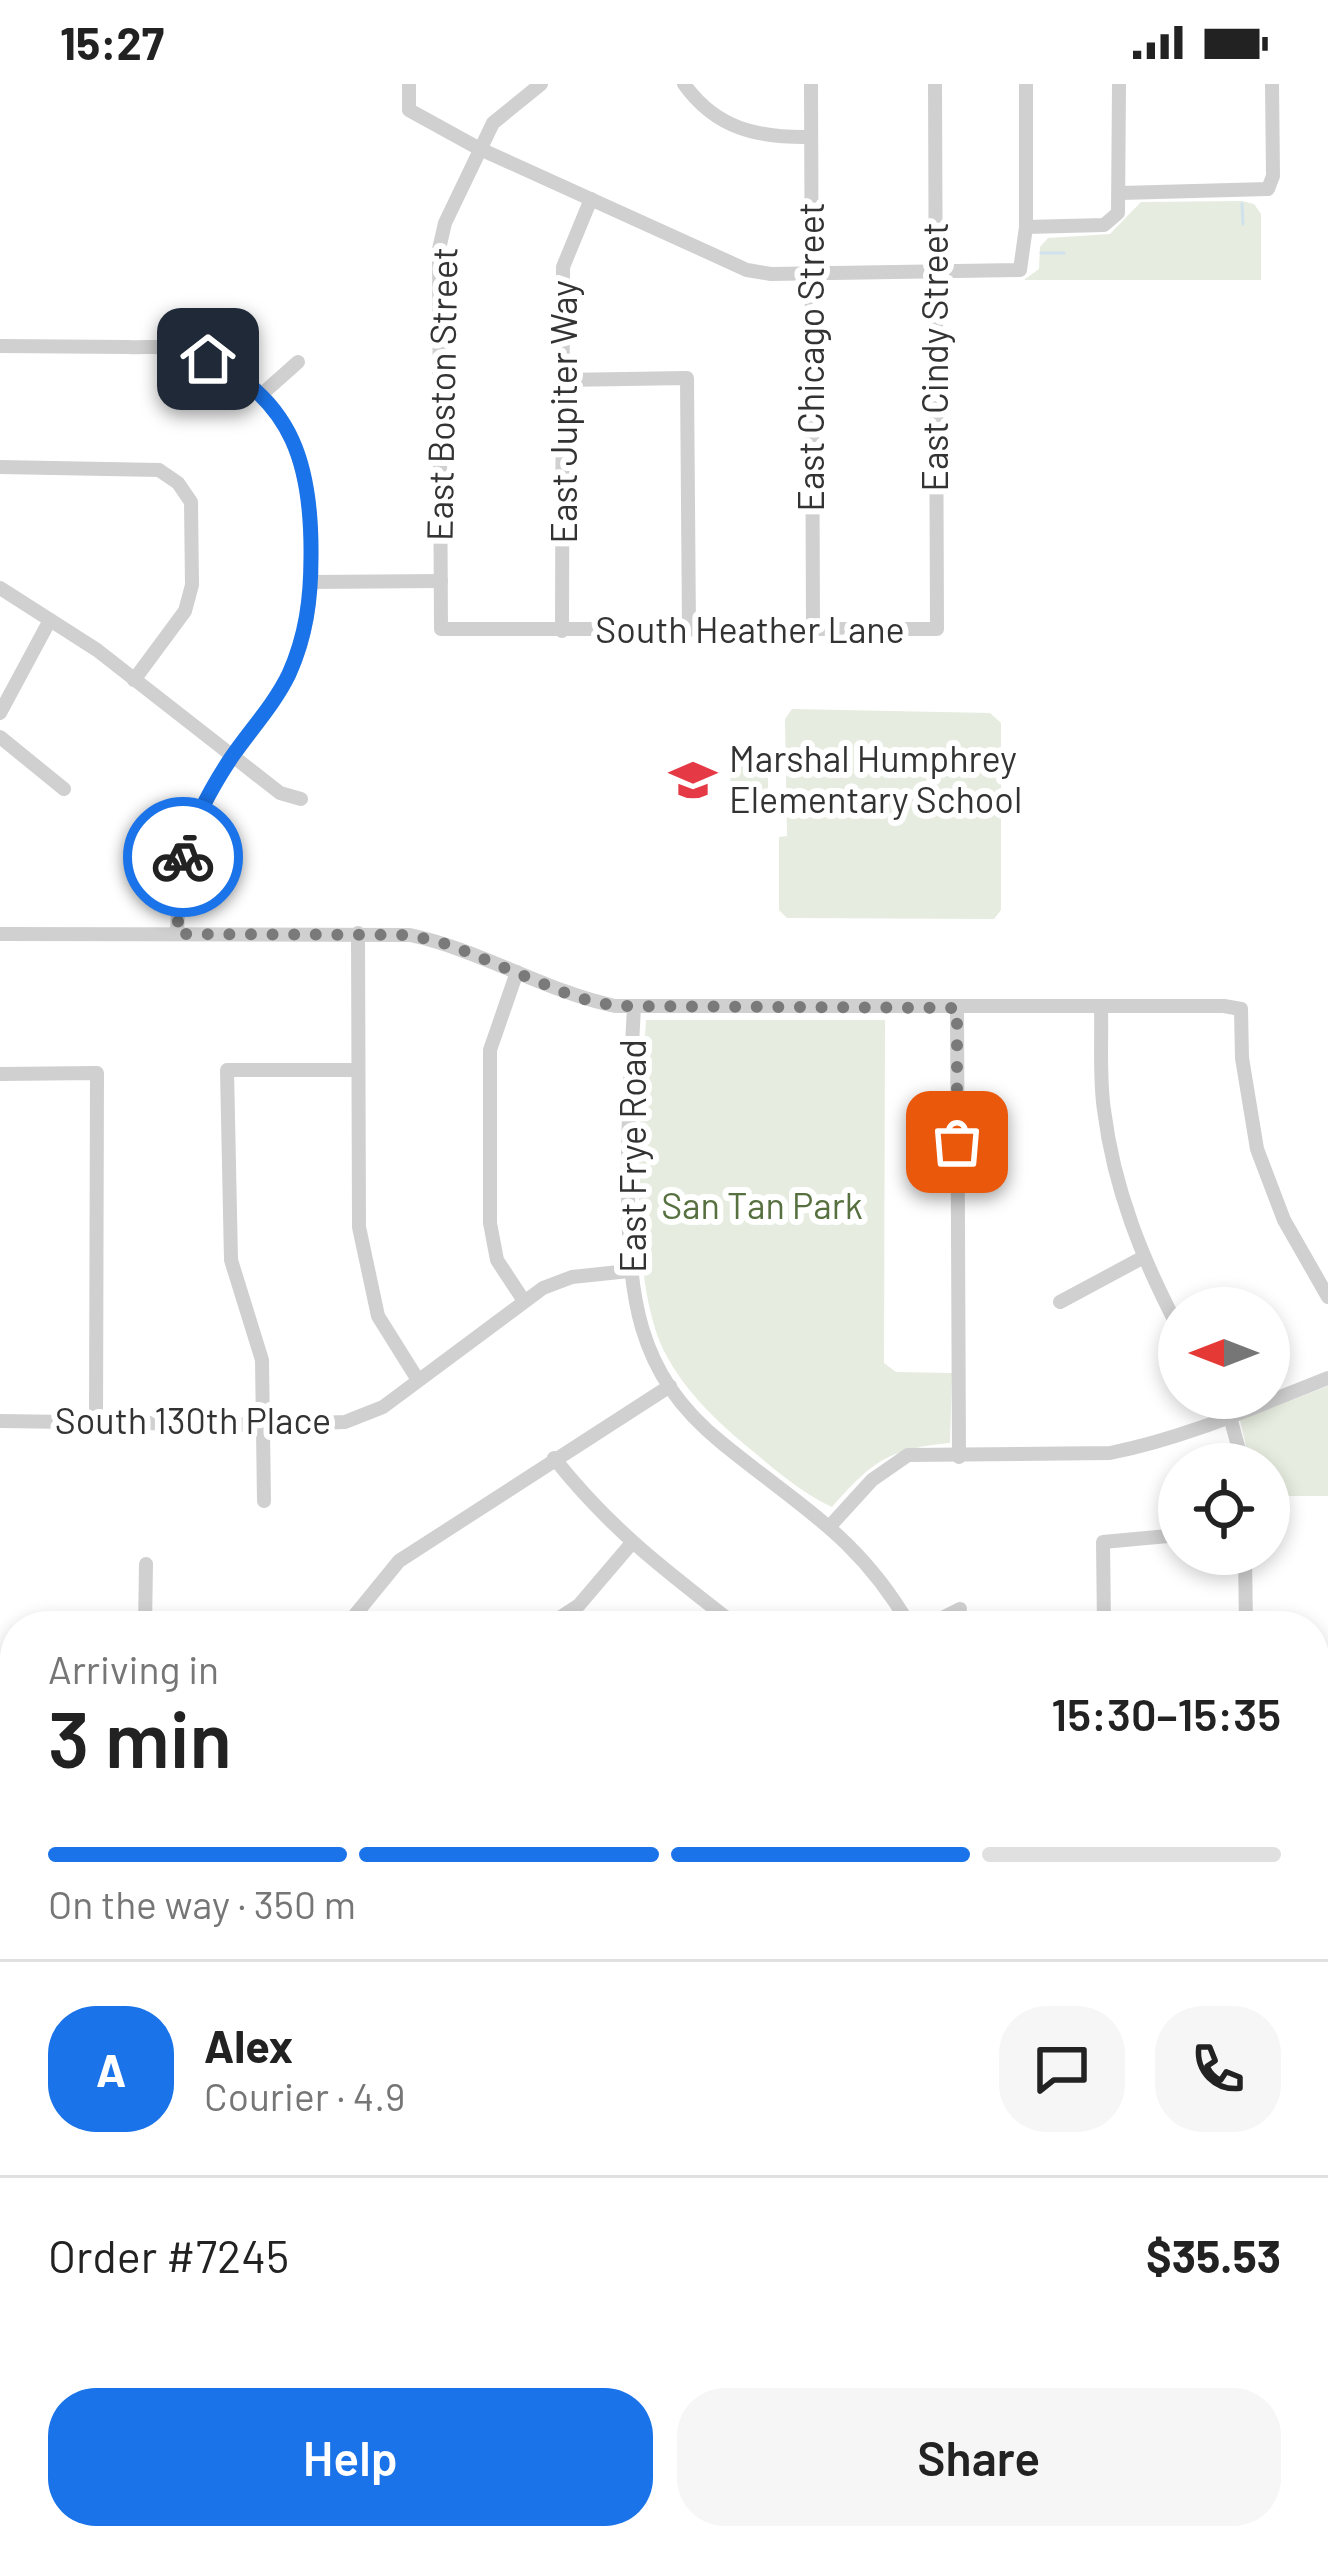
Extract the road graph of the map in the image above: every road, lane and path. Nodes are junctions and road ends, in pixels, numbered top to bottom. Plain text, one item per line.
1 (409, 84) edge
2 (541, 84) edge
3 (684, 84) edge
4 (811, 84) edge
5 (934, 84) edge
6 (1026, 84) edge
7 (1119, 84) edge
8 (1272, 84) edge
9 (811, 137) junction
10 (478, 148) junction
11 (1120, 193) junction
12 (591, 199) junction
13 (1026, 227) junction
14 (810, 274) junction
15 (934, 274) junction
16 (0, 346) edge
17 (298, 362) dead end
18 (562, 380) junction
19 (262, 394) junction
20 (0, 467) edge
21 (441, 581) junction
22 (311, 583) junction
23 (0, 588) edge
24 (50, 620) junction
25 (937, 629) joint
26 (689, 630) junction
27 (813, 630) junction
28 (562, 631) junction
29 (134, 680) junction
30 (0, 713) edge
31 (0, 737) edge
32 (232, 756) junction
33 (64, 789) dead end
34 (301, 799) dead end
35 (358, 933) junction
36 (0, 934) edge
37 (177, 934) junction
38 (517, 972) junction
39 (634, 1006) junction
40 (1101, 1007) junction
41 (957, 1008) junction
42 (358, 1070) junction
43 (0, 1074) edge
44 (1142, 1258) junction
45 (629, 1271) junction
46 (1158, 1289) edge
47 (1328, 1297) edge
48 (524, 1301) junction
49 (1060, 1302) dead end
50 (1328, 1378) edge
51 (418, 1380) junction
52 (670, 1386) junction
53 (1290, 1393) edge
54 (1224, 1419) edge
55 (0, 1421) edge
56 (96, 1423) junction
57 (265, 1426) junction
58 (959, 1457) junction
59 (554, 1458) junction
60 (264, 1501) dead end
61 (831, 1525) junction
62 (1158, 1536) edge
63 (631, 1544) junction
64 (146, 1564) dead end
65 (1245, 1575) edge
66 (960, 1609) dead end
67 (145, 1611) edge
68 (358, 1611) edge
69 (570, 1611) edge
70 (718, 1611) edge
71 (900, 1611) edge
72 (956, 1611) edge
73 (1104, 1611) edge
74 (1246, 1611) edge

1 - 10 street
2 - 10 street, East Boston Street
3 - 9 street
4 - 9 street, East Chicago Street
5 - 15 street, East Cindy Street
6 - 13 street
7 - 11 street
8 - 11 street
9 - 14 street, East Chicago Street
10 - 12 street
10 - 21 street, East Boston Street
11 - 13 street
12 - 14 street
12 - 18 street, East Jupiter Way
13 - 15 street
14 - 15 street
14 - 27 street, East Chicago Street
15 - 25 street, East Cindy Street
16 - 19 street
17 - 19 street
18 - 26 street
18 - 28 street, East Jupiter Way
19 - 22 street
20 - 29 street
21 - 22 street
21 - 28 street, East Boston Street
22 - 32 street
23 - 24 street
24 - 29 street
24 - 30 street
25 - 27 street, South Heather Lane
26 - 27 street, South Heather Lane
26 - 28 street, South Heather Lane
29 - 32 street
31 - 33 street
32 - 34 street
32 - 37 street
35 - 37 street
35 - 38 street
35 - 42 street
36 - 37 street
38 - 39 street
38 - 48 street
39 - 41 street
39 - 45 street, East Frye Road
40 - 41 street
40 - 44 street
40 - 47 street
41 - 58 street
42 - 51 street
42 - 57 street
43 - 56 street
44 - 46 street
44 - 49 street
45 - 48 street, South 130th Place
45 - 52 street, East Frye Road
48 - 51 street, South 130th Place
50 - 53 street
51 - 57 street, South 130th Place
52 - 59 street
52 - 61 street, East Frye Road
54 - 58 street
55 - 56 street, South 130th Place
56 - 57 street, South 130th Place
57 - 60 street
58 - 61 street
59 - 63 street
59 - 68 street
61 - 71 street, East Frye Road
62 - 73 street
63 - 69 street
63 - 70 street
64 - 67 street
65 - 74 street
66 - 72 street

